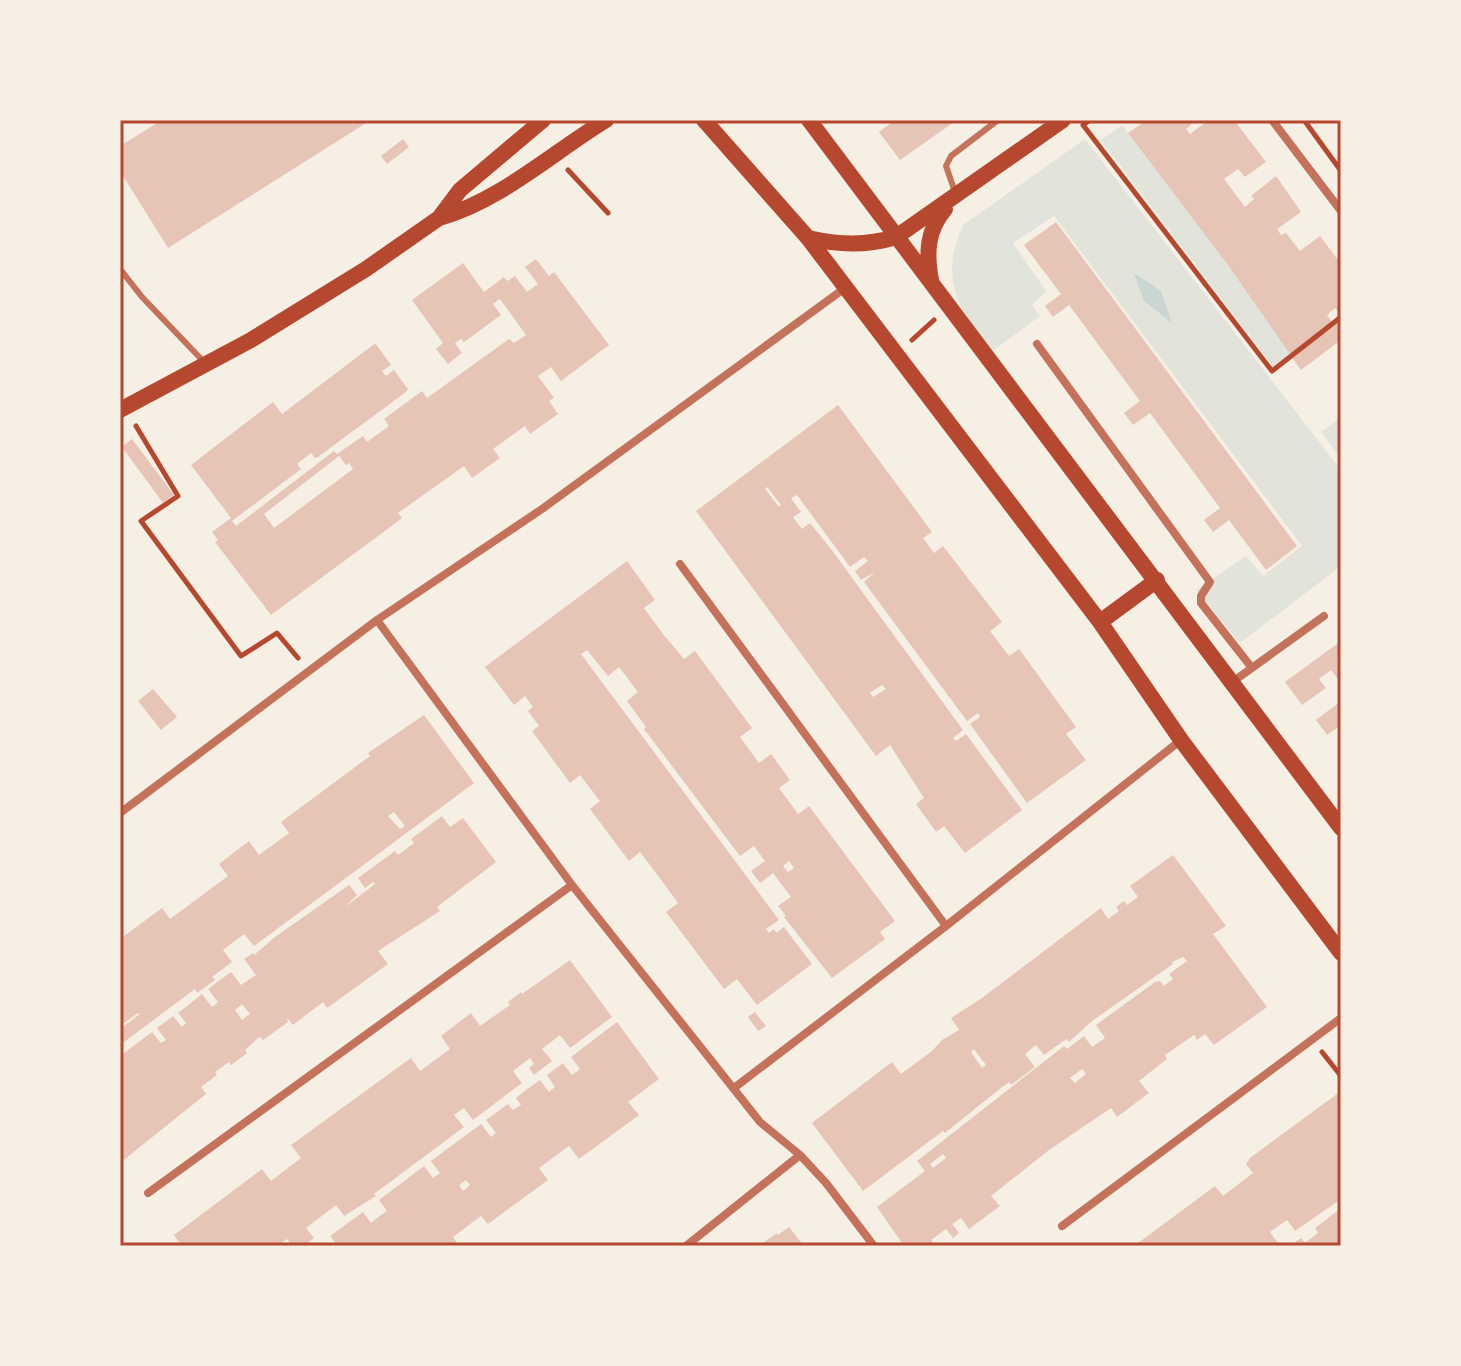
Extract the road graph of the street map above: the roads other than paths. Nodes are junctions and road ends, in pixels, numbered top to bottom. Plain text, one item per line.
1 (543, 120) edge
2 (606, 120) edge
3 (704, 120) edge
4 (809, 120) edge
5 (998, 120) edge
6 (1063, 120) edge
7 (1272, 120) edge
8 (957, 196) junction
9 (1341, 211) edge
10 (439, 218) junction
11 (896, 237) junction
12 (808, 238) junction
13 (120, 269) edge
14 (932, 286) junction
15 (846, 288) junction
16 (1037, 344) dead end
17 (207, 364) junction
18 (122, 409) edge
19 (680, 564) dead end
20 (1157, 580) junction
21 (1324, 616) dead end
22 (377, 620) junction
23 (1100, 622) junction
24 (1252, 668) junction
25 (1231, 683) junction
26 (1181, 740) junction
27 (120, 813) edge
28 (1341, 828) edge
29 (572, 885) junction
30 (946, 926) junction
31 (1341, 953) edge
32 (1341, 1018) edge
33 (734, 1088) junction
34 (800, 1155) junction
35 (148, 1193) dead end
36 (1062, 1226) dead end
37 (686, 1246) edge
38 (874, 1246) edge

1 - 10 main road
2 - 10 main road
3 - 12 main road
4 - 11 main road
5 - 8 lane
6 - 8 main road
7 - 9 street
8 - 11 main road
8 - 14 main road
10 - 17 main road
11 - 12 main road
11 - 14 main road
12 - 15 main road
13 - 17 lane
14 - 20 main road
15 - 22 street
15 - 23 main road
16 - 24 street
17 - 18 main road
19 - 30 street
20 - 23 main road
20 - 25 main road
21 - 24 street
22 - 27 street
22 - 29 street
23 - 26 main road
24 - 25 street
25 - 28 main road
26 - 30 street
26 - 31 main road
29 - 33 street
29 - 35 street
30 - 33 street
32 - 36 street
33 - 34 street
34 - 37 street
34 - 38 street

